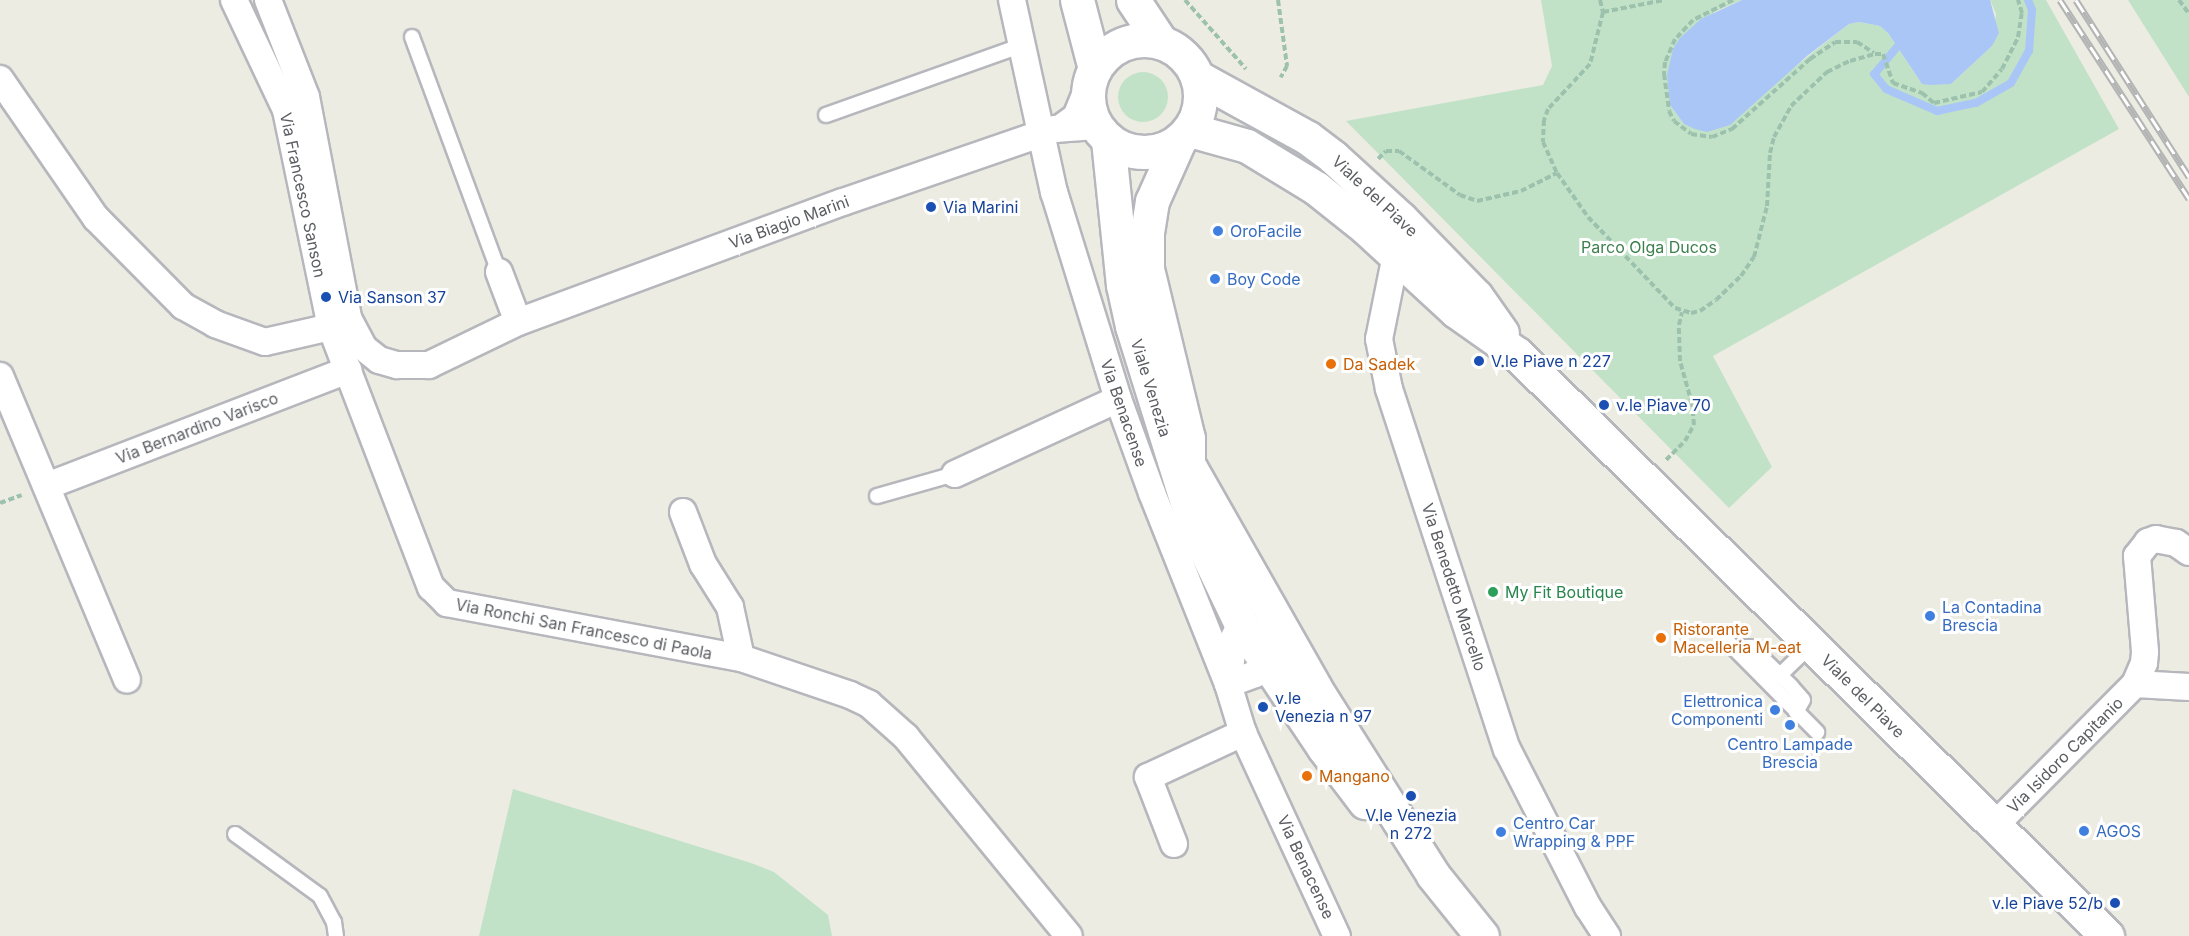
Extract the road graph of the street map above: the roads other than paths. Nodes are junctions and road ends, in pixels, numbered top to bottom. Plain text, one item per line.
1 (234, 0) edge
2 (268, 0) edge
3 (1012, 0) edge
4 (1077, 0) edge
5 (1133, 0) edge
6 (412, 37) dead end
7 (1161, 42) junction
8 (1020, 46) junction
9 (1091, 78) junction
10 (1198, 78) junction
11 (0, 79) edge
12 (826, 115) dead end
13 (1051, 131) junction
14 (1102, 133) junction
15 (1184, 136) junction
16 (1401, 219) junction
17 (1397, 256) junction
18 (499, 272) joint
19 (518, 322) junction
20 (331, 327) junction
21 (1517, 354) junction
22 (348, 370) junction
23 (0, 376) edge
24 (1118, 399) junction
25 (1188, 464) junction
26 (955, 474) joint
27 (47, 486) junction
28 (877, 496) dead end
29 (683, 512) dead end
30 (2189, 552) edge
31 (1241, 624) junction
32 (1723, 637) dead end
33 (1812, 644) junction
34 (1739, 653) junction
35 (741, 658) junction
36 (1267, 665) junction
37 (1780, 675) junction
38 (127, 679) dead end
39 (1228, 684) junction
40 (2135, 684) junction
41 (2189, 687) edge
42 (1796, 712) junction
43 (1817, 732) dead end
44 (1244, 733) junction
45 (1994, 826) junction
46 (236, 834) dead end
47 (1174, 844) dead end
48 (1433, 875) junction
49 (336, 936) edge
50 (1069, 936) edge
51 (1337, 936) edge
52 (1482, 936) edge
53 (1607, 936) edge
54 (2107, 936) edge

1 - 20 street, Via Francesco Sanson
2 - 19 street, Via Biagio Marini
3 - 8 street, Via Benacense
4 - 9 main road
5 - 7 main road
6 - 18 lane
7 - 9 main road
7 - 10 main road
8 - 12 lane
8 - 13 street, Via Benacense
9 - 13 street
9 - 14 main road
10 - 15 main road
10 - 16 main road, Viale del Piave
11 - 20 street
13 - 14 street
13 - 19 street, Via Biagio Marini
13 - 24 street, Via Benacense
14 - 15 main road
14 - 31 main road, Viale Venezia
15 - 17 main road, Viale del Piave
15 - 25 main road, Viale Venezia
16 - 17 street, Via Benedetto Marcello
16 - 21 main road, Viale del Piave
17 - 21 main road, Viale del Piave
17 - 53 street, Via Benedetto Marcello
18 - 19 street
20 - 22 street, Via Ronchi San Francesco di Paola
21 - 33 main road, Viale del Piave
22 - 27 street, Via Bernardino Varisco
22 - 35 street, Via Ronchi San Francesco di Paola
23 - 27 street
24 - 26 street
24 - 39 street, Via Benacense
25 - 31 street, Viale Venezia
25 - 48 main road, Viale Venezia
26 - 28 lane
27 - 38 street
29 - 35 street
30 - 40 street, Via Isidoro Capitanio
31 - 36 main road, Viale Venezia
31 - 39 street, Via Benacense
32 - 34 lane
33 - 37 lane
33 - 45 main road, Viale del Piave
34 - 37 lane
34 - 42 lane
35 - 50 street, Via Ronchi San Francesco di Paola
36 - 39 street
36 - 48 main road, Viale Venezia
37 - 42 lane
39 - 44 street, Via Benacense
40 - 41 street, Via Isidoro Capitanio
40 - 45 street, Via Isidoro Capitanio
42 - 43 lane
44 - 47 street
44 - 51 street, Via Benacense
45 - 54 main road, Viale del Piave
46 - 49 lane
48 - 52 main road, Viale Venezia

